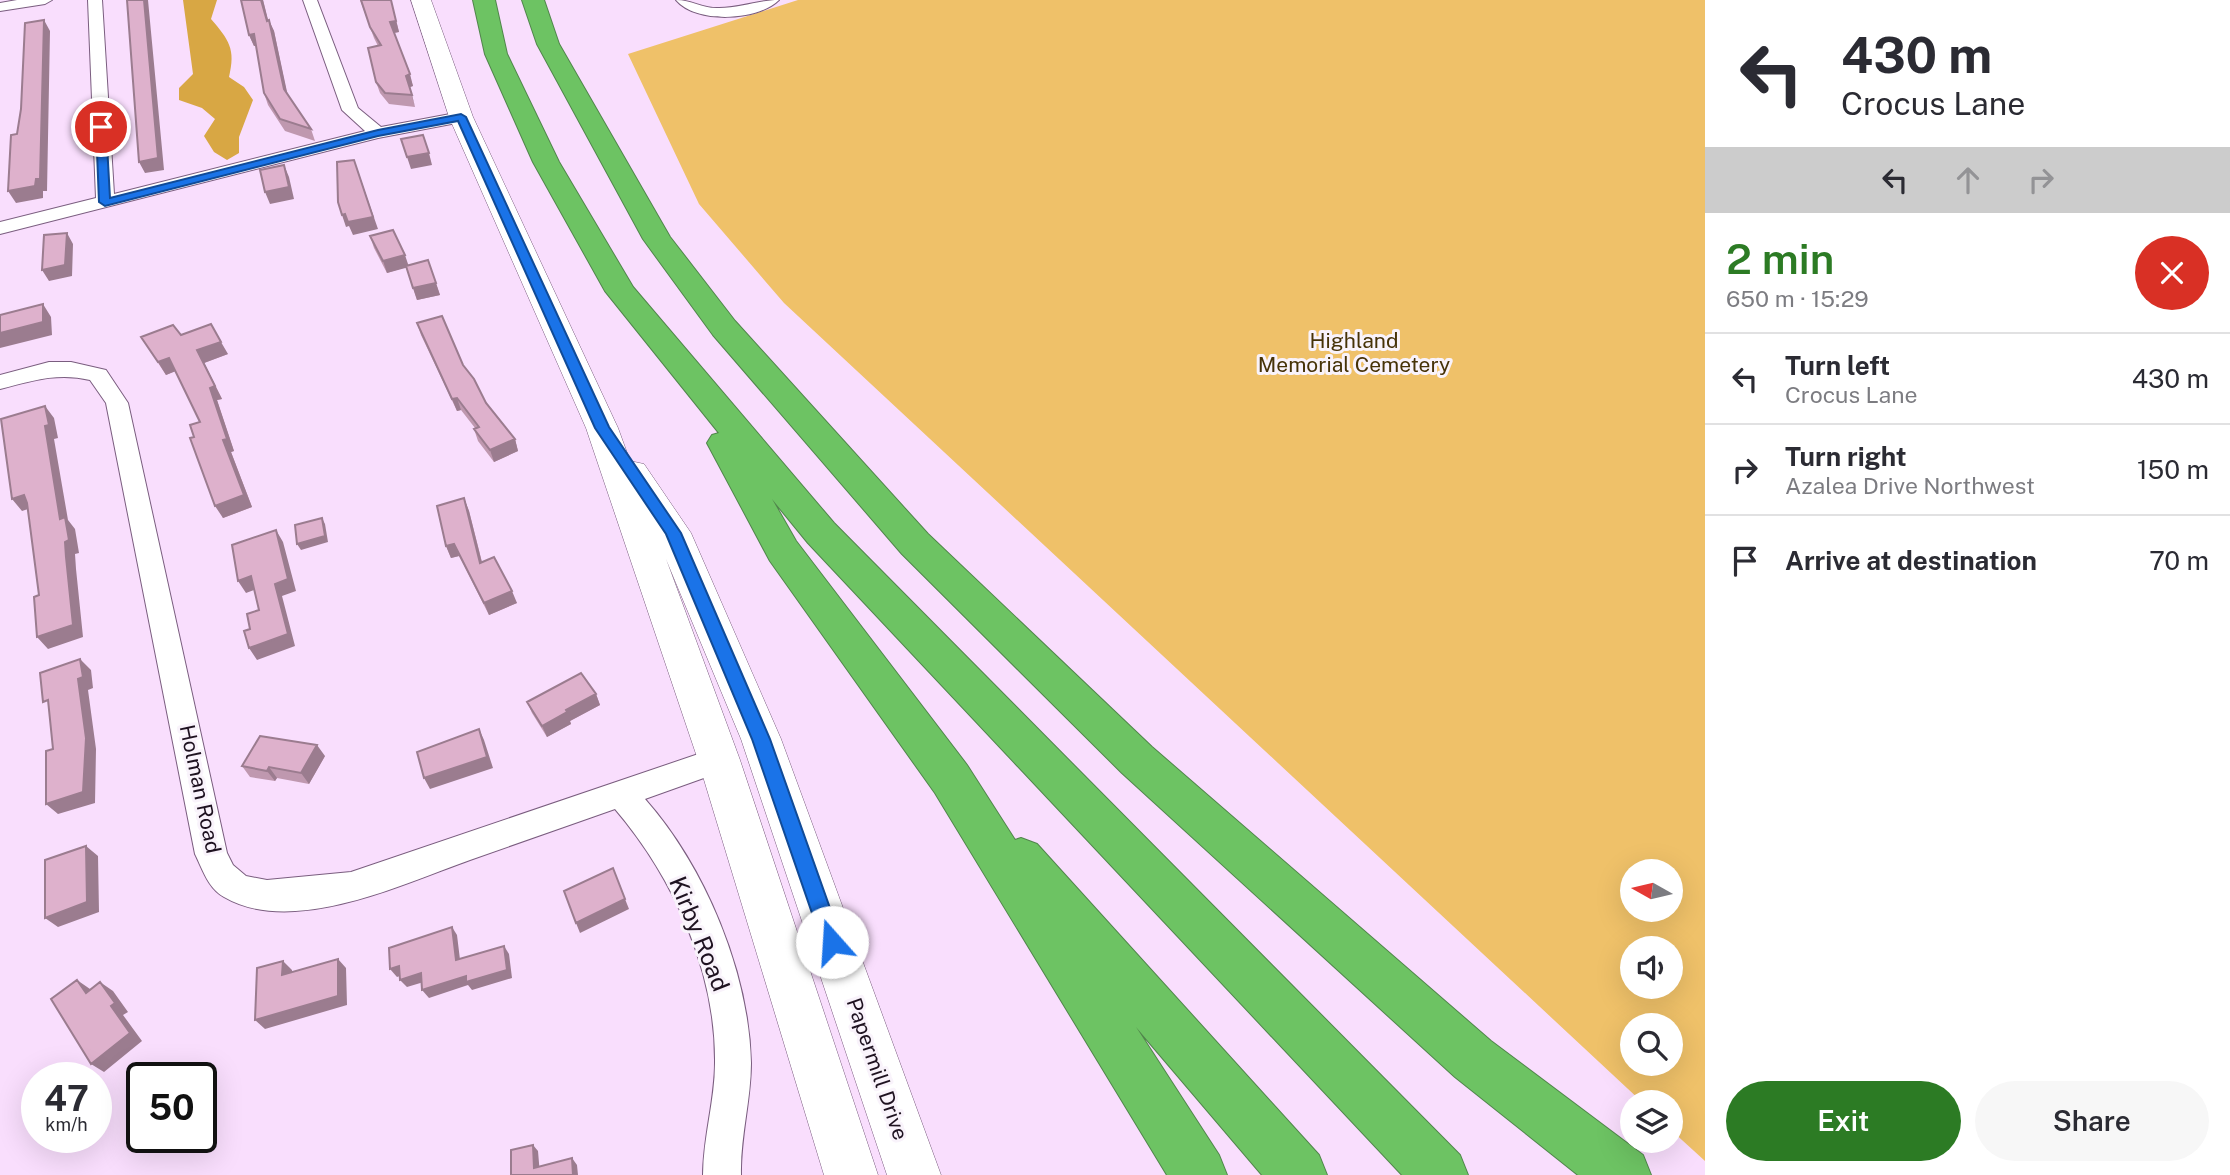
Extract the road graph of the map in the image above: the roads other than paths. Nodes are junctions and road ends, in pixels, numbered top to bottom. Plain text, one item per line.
1 (45, 0) edge
2 (95, 0) edge
3 (310, 0) edge
4 (421, 0) edge
5 (484, 0) edge
6 (533, 0) edge
7 (683, 0) edge
8 (772, 0) edge
9 (0, 8) edge
10 (461, 117) junction
11 (378, 133) junction
12 (105, 202) junction
13 (0, 228) edge
14 (683, 368) junction
15 (0, 382) edge
16 (602, 428) junction
17 (719, 760) junction
18 (951, 779) junction
19 (620, 793) junction
20 (1473, 1059) junction
21 (908, 1173) edge
22 (722, 1175) edge
23 (851, 1175) edge
24 (1199, 1175) edge
25 (1299, 1175) edge
26 (1440, 1175) edge
27 (1582, 1175) edge
28 (1623, 1175) edge

1 - 9 street
2 - 12 street
3 - 11 street
4 - 10 main road, Papermill Drive
5 - 14 highway
6 - 20 highway
7 - 8 street
10 - 11 street
10 - 16 main road, Papermill Drive
11 - 12 street
12 - 13 street
14 - 18 highway
14 - 26 highway
15 - 19 street, Holman Road
16 - 17 main road, Papermill Drive
16 - 21 main road, Papermill Drive
17 - 19 street, Holman Road
17 - 23 main road, Papermill Drive
18 - 24 highway
18 - 25 highway
19 - 22 street, Kirby Road
20 - 27 highway
20 - 28 highway

